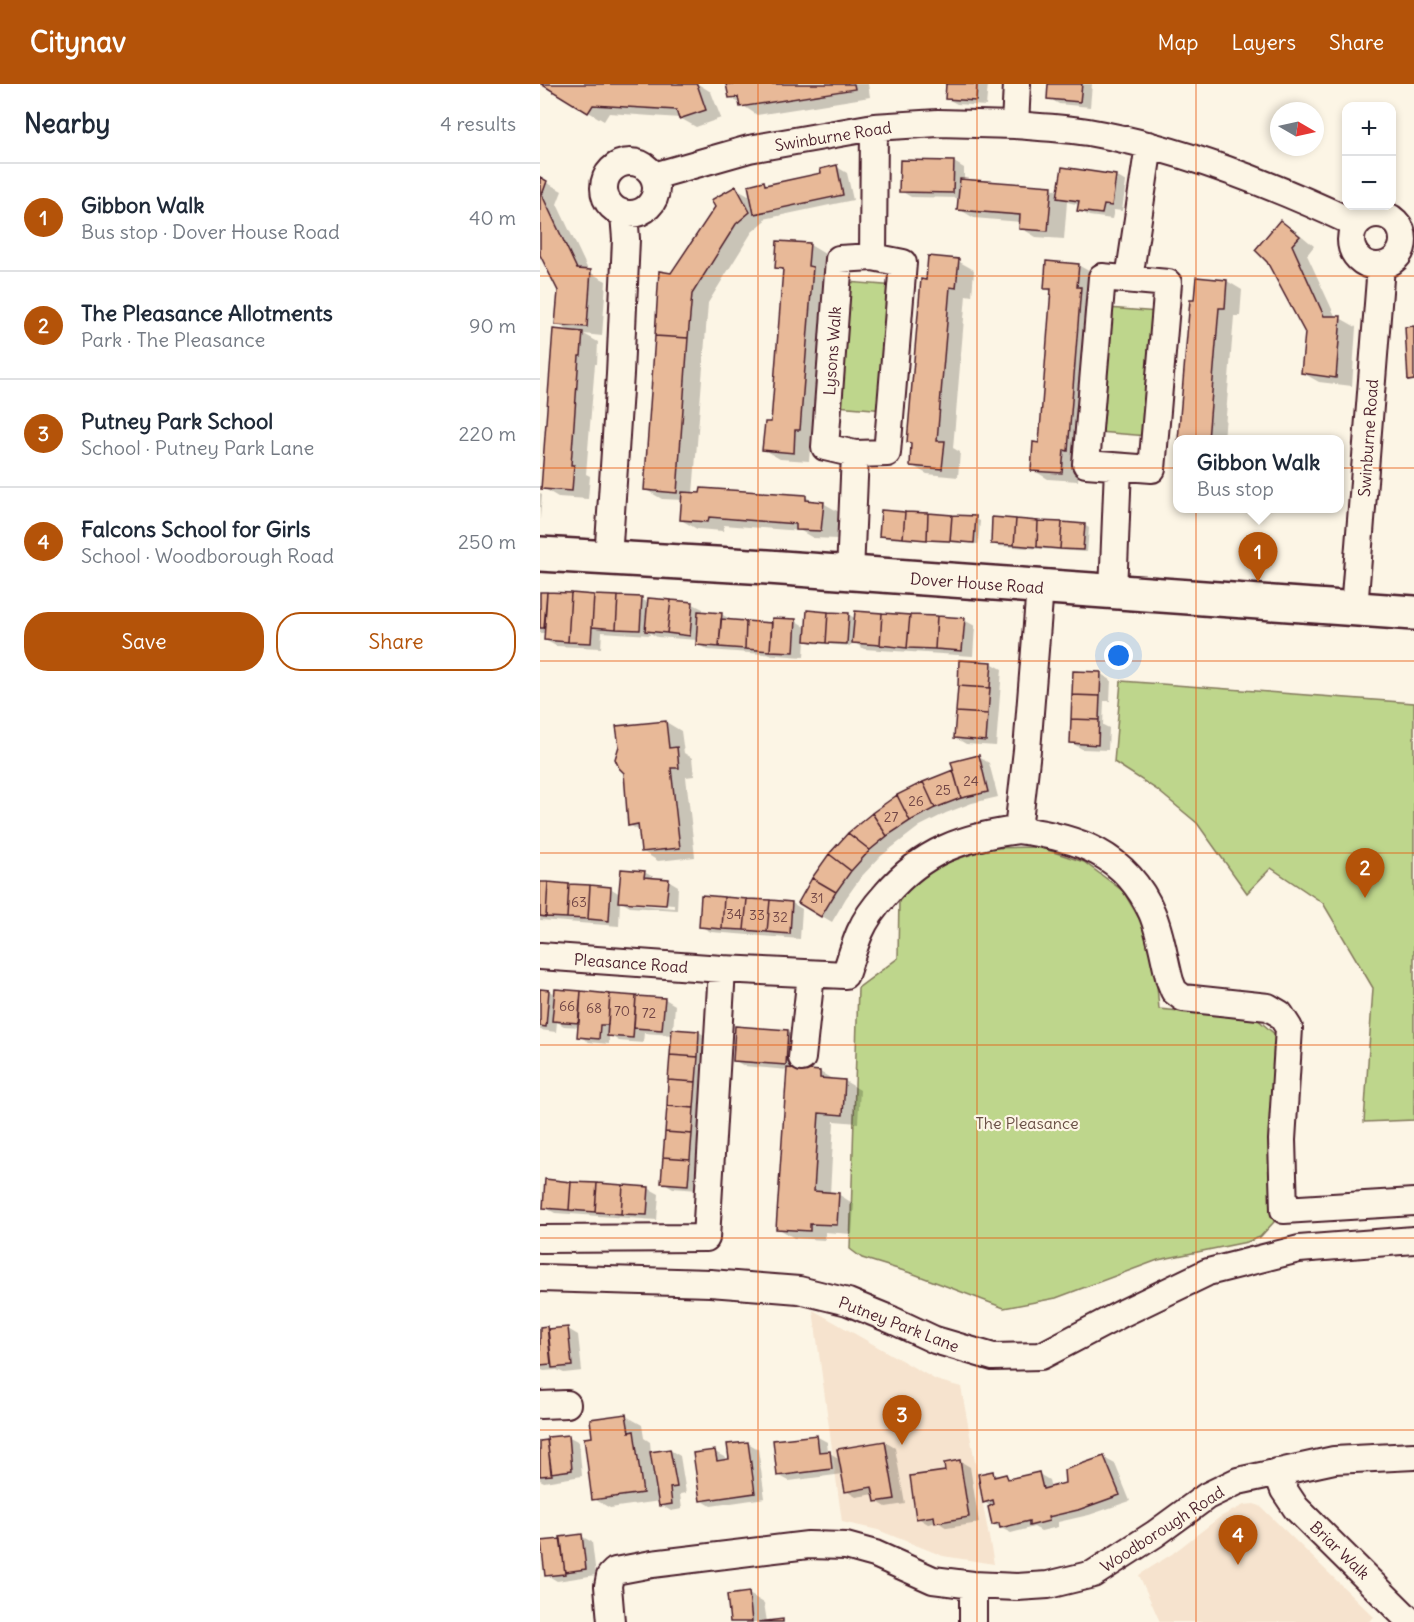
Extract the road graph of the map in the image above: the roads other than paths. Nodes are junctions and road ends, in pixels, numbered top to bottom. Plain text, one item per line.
1 (1017, 84) edge
2 (1015, 125) junction
3 (874, 127) junction
4 (1149, 145) junction
5 (654, 176) junction
6 (624, 214) junction
7 (1356, 224) junction
8 (873, 257) junction
9 (1381, 266) junction
10 (1129, 279) junction
11 (855, 454) junction
12 (1118, 466) junction
13 (540, 554) edge
14 (608, 559) junction
15 (850, 573) junction
16 (1040, 587) junction
17 (1113, 592) junction
18 (1354, 609) junction
19 (1414, 613) edge
20 (1018, 830) junction
21 (540, 956) edge
22 (722, 969) junction
23 (811, 974) junction
24 (802, 1058) dead end
25 (1414, 1202) edge
26 (540, 1239) edge
27 (1414, 1240) edge
28 (540, 1278) edge
29 (567, 1404) dead end
30 (540, 1405) edge
31 (1414, 1456) edge
32 (1277, 1473) junction
33 (973, 1585) junction
34 (611, 1622) edge
35 (973, 1622) edge
36 (1411, 1622) edge

1 - 2 street
2 - 3 street, Swinburne Road
2 - 4 street, Swinburne Road
3 - 5 street, Swinburne Road
3 - 8 street
4 - 7 street, Swinburne Road
4 - 10 street
5 - 6 street
5 - 6 street
6 - 14 street
7 - 9 street
7 - 9 street
8 - 11 street, Lysons Walk
8 - 11 street, Lysons Walk
9 - 18 street, Swinburne Road
10 - 12 street
10 - 12 street
11 - 15 street
12 - 17 street
13 - 14 street, Dover House Road
14 - 15 street, Dover House Road
15 - 16 street, Dover House Road
16 - 17 street, Dover House Road
16 - 20 street
17 - 18 street, Dover House Road
18 - 19 street, Dover House Road
20 - 23 street
20 - 25 street
21 - 22 street, Pleasance Road
22 - 23 street
22 - 26 street
23 - 24 street
27 - 28 street, Putney Park Lane
29 - 30 street
31 - 32 street, Woodborough Road
32 - 33 street, Woodborough Road
32 - 36 street, Briar Walk
33 - 34 street, Woodborough Road
33 - 35 street

